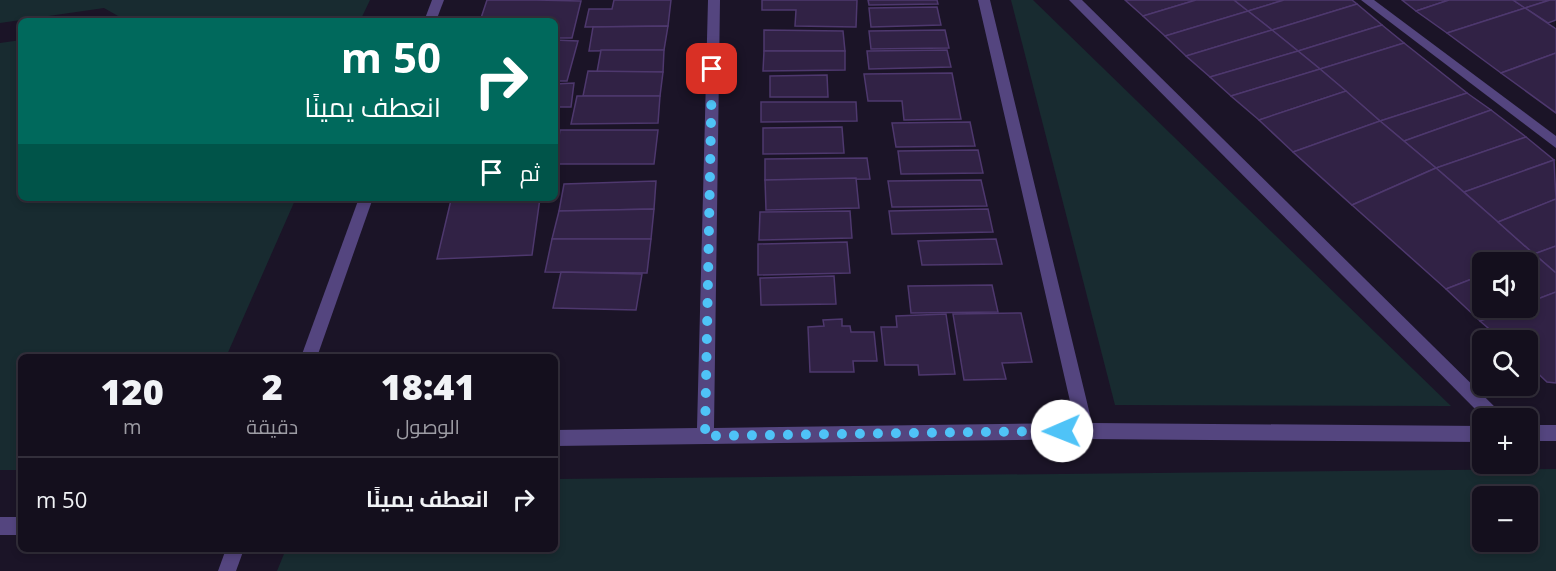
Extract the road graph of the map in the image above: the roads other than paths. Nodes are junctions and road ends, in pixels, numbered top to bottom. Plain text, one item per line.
1 (438, 0) edge
2 (714, 0) edge
3 (984, 0) edge
4 (1075, 0) edge
5 (1367, 0) edge
6 (431, 18) edge
7 (1556, 143) edge
8 (365, 201) edge
9 (310, 354) edge
10 (1485, 408) edge
11 (1085, 431) junction
12 (1538, 433) edge
13 (1556, 433) edge
14 (1472, 434) edge
15 (705, 436) junction
16 (558, 438) edge
17 (0, 526) edge
18 (18, 526) edge
19 (234, 552) edge
20 (227, 571) edge

1 - 6 street
2 - 15 street
3 - 11 street
4 - 10 street
5 - 7 street
8 - 9 street
11 - 14 street
11 - 15 street
12 - 13 street
15 - 16 street
17 - 18 street
19 - 20 street

